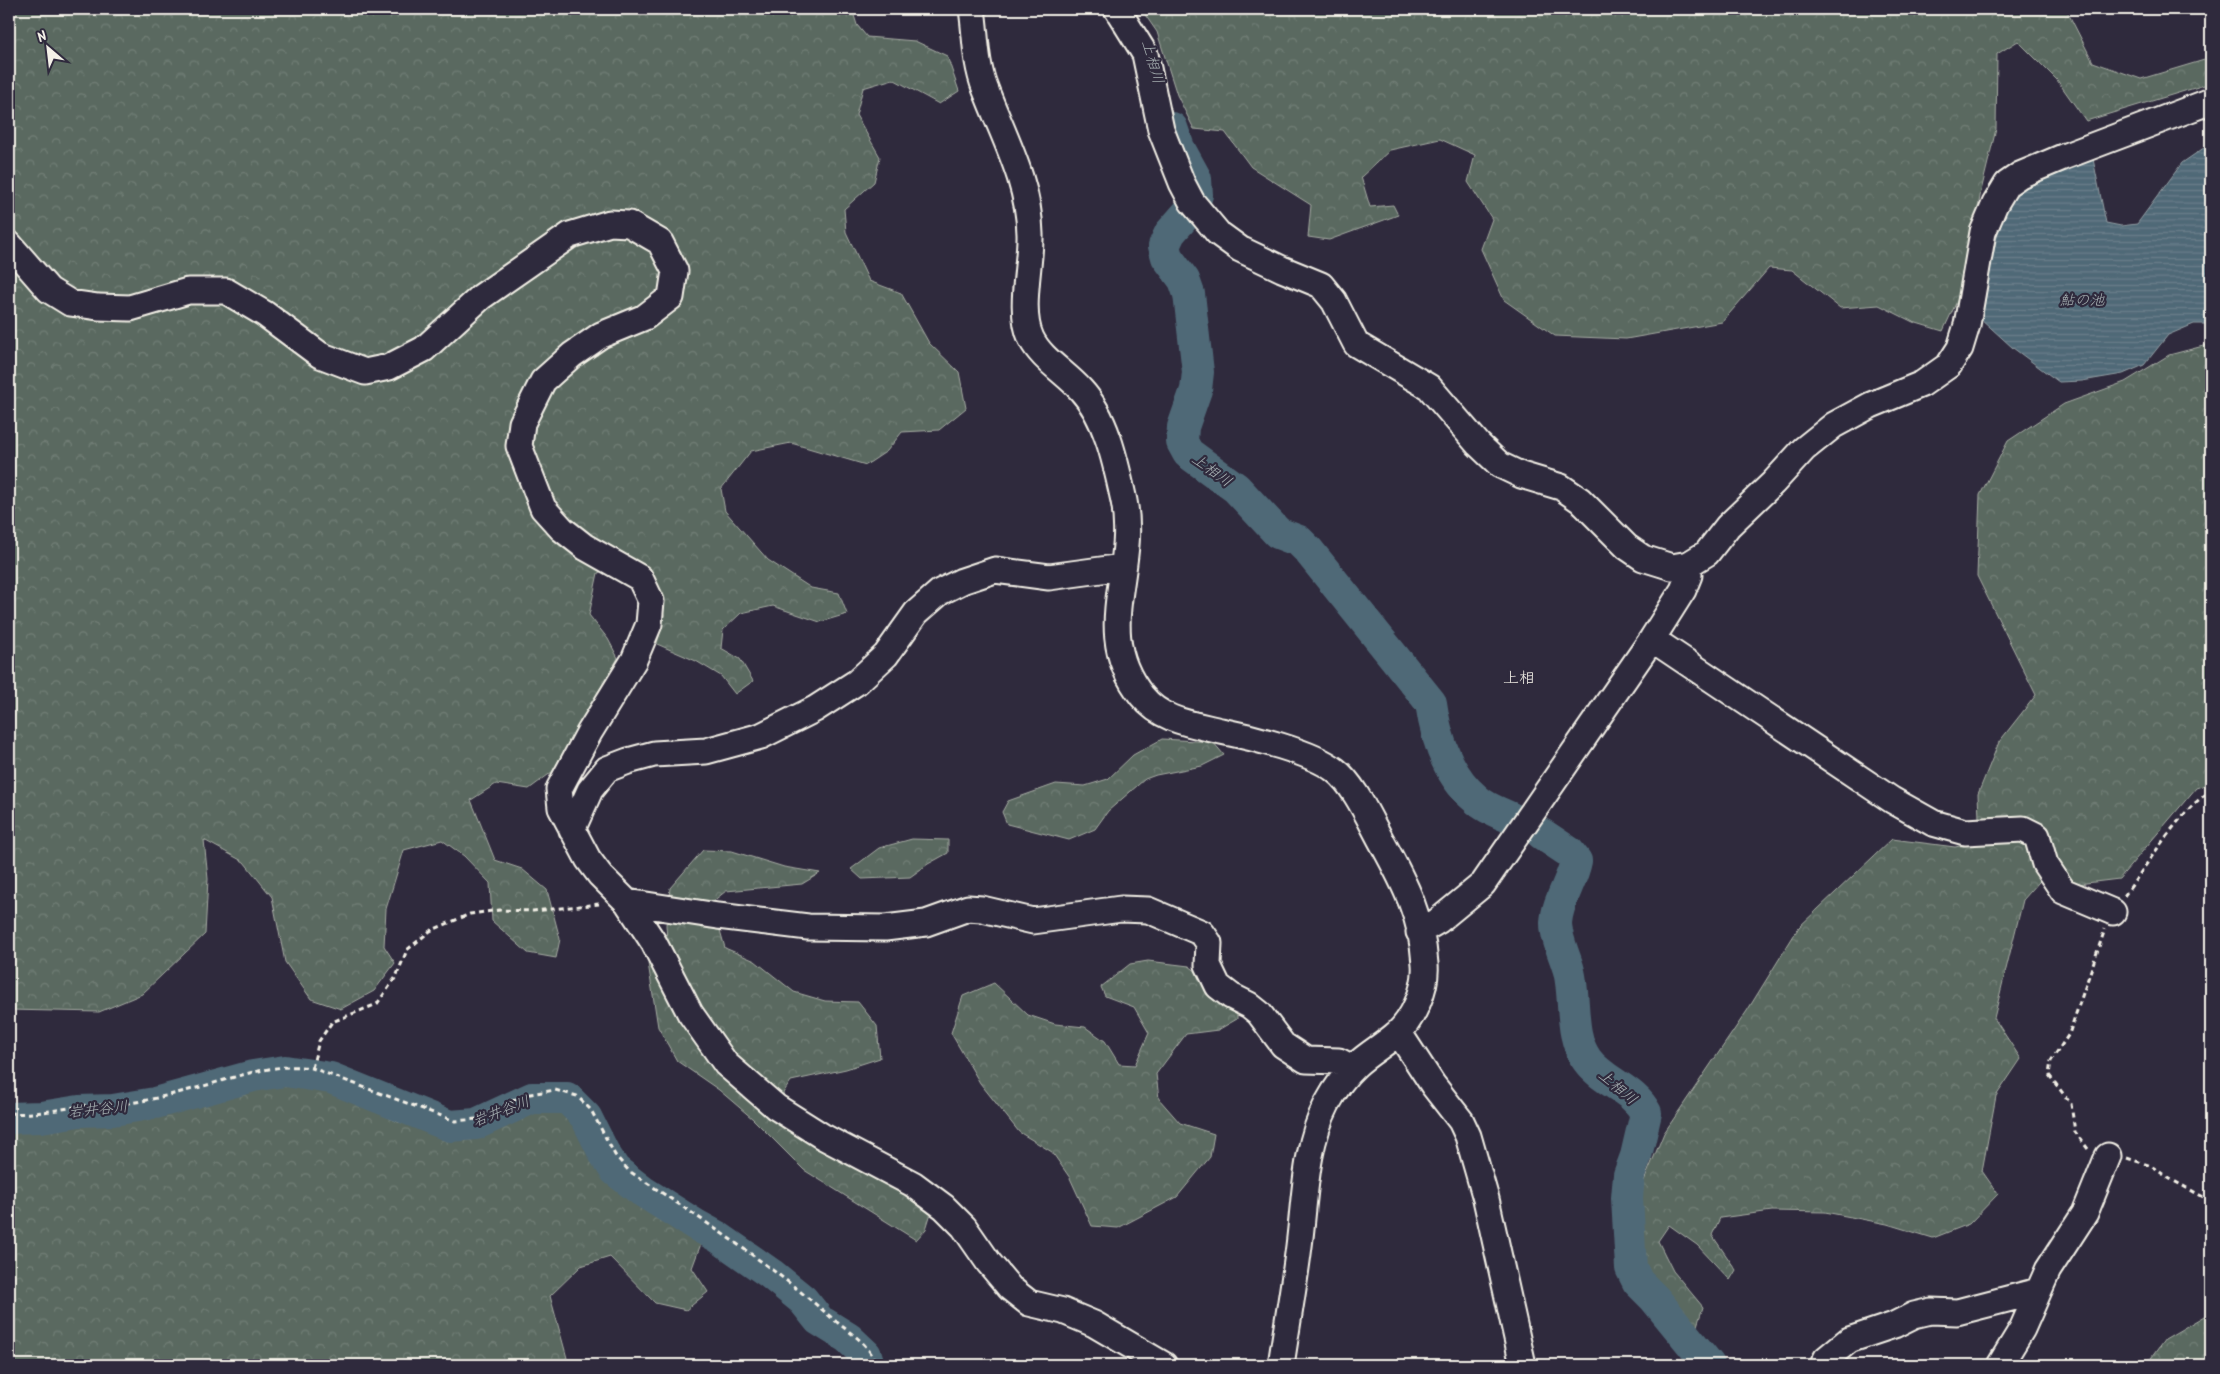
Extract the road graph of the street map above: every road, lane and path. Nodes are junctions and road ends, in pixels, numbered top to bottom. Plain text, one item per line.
1 (972, 9) edge
2 (1117, 9) edge
3 (2211, 101) edge
4 (9, 244) edge
5 (1689, 564) junction
6 (1123, 567) junction
7 (1652, 639) junction
8 (2211, 792) edge
9 (572, 830) junction
10 (627, 902) junction
11 (2113, 912) junction
12 (1419, 932) junction
13 (1398, 1033) junction
14 (312, 1068) junction
15 (1352, 1068) junction
16 (9, 1113) edge
17 (2108, 1156) junction
18 (2211, 1201) edge
19 (2038, 1291) junction
20 (877, 1365) edge
21 (1164, 1365) edge
22 (1281, 1365) edge
23 (1523, 1365) edge
24 (1823, 1365) edge
25 (2000, 1365) edge

1 - 6 street
2 - 5 street
3 - 5 street
4 - 9 street
5 - 7 street
6 - 9 street
6 - 12 street
7 - 11 street
7 - 12 street
8 - 11 path
9 - 10 street
10 - 14 path
10 - 15 street
10 - 21 street
11 - 17 path
12 - 13 street
13 - 15 street
13 - 23 street
14 - 16 path
14 - 20 path
15 - 22 street
17 - 18 path
17 - 19 street
19 - 24 street
19 - 25 street

